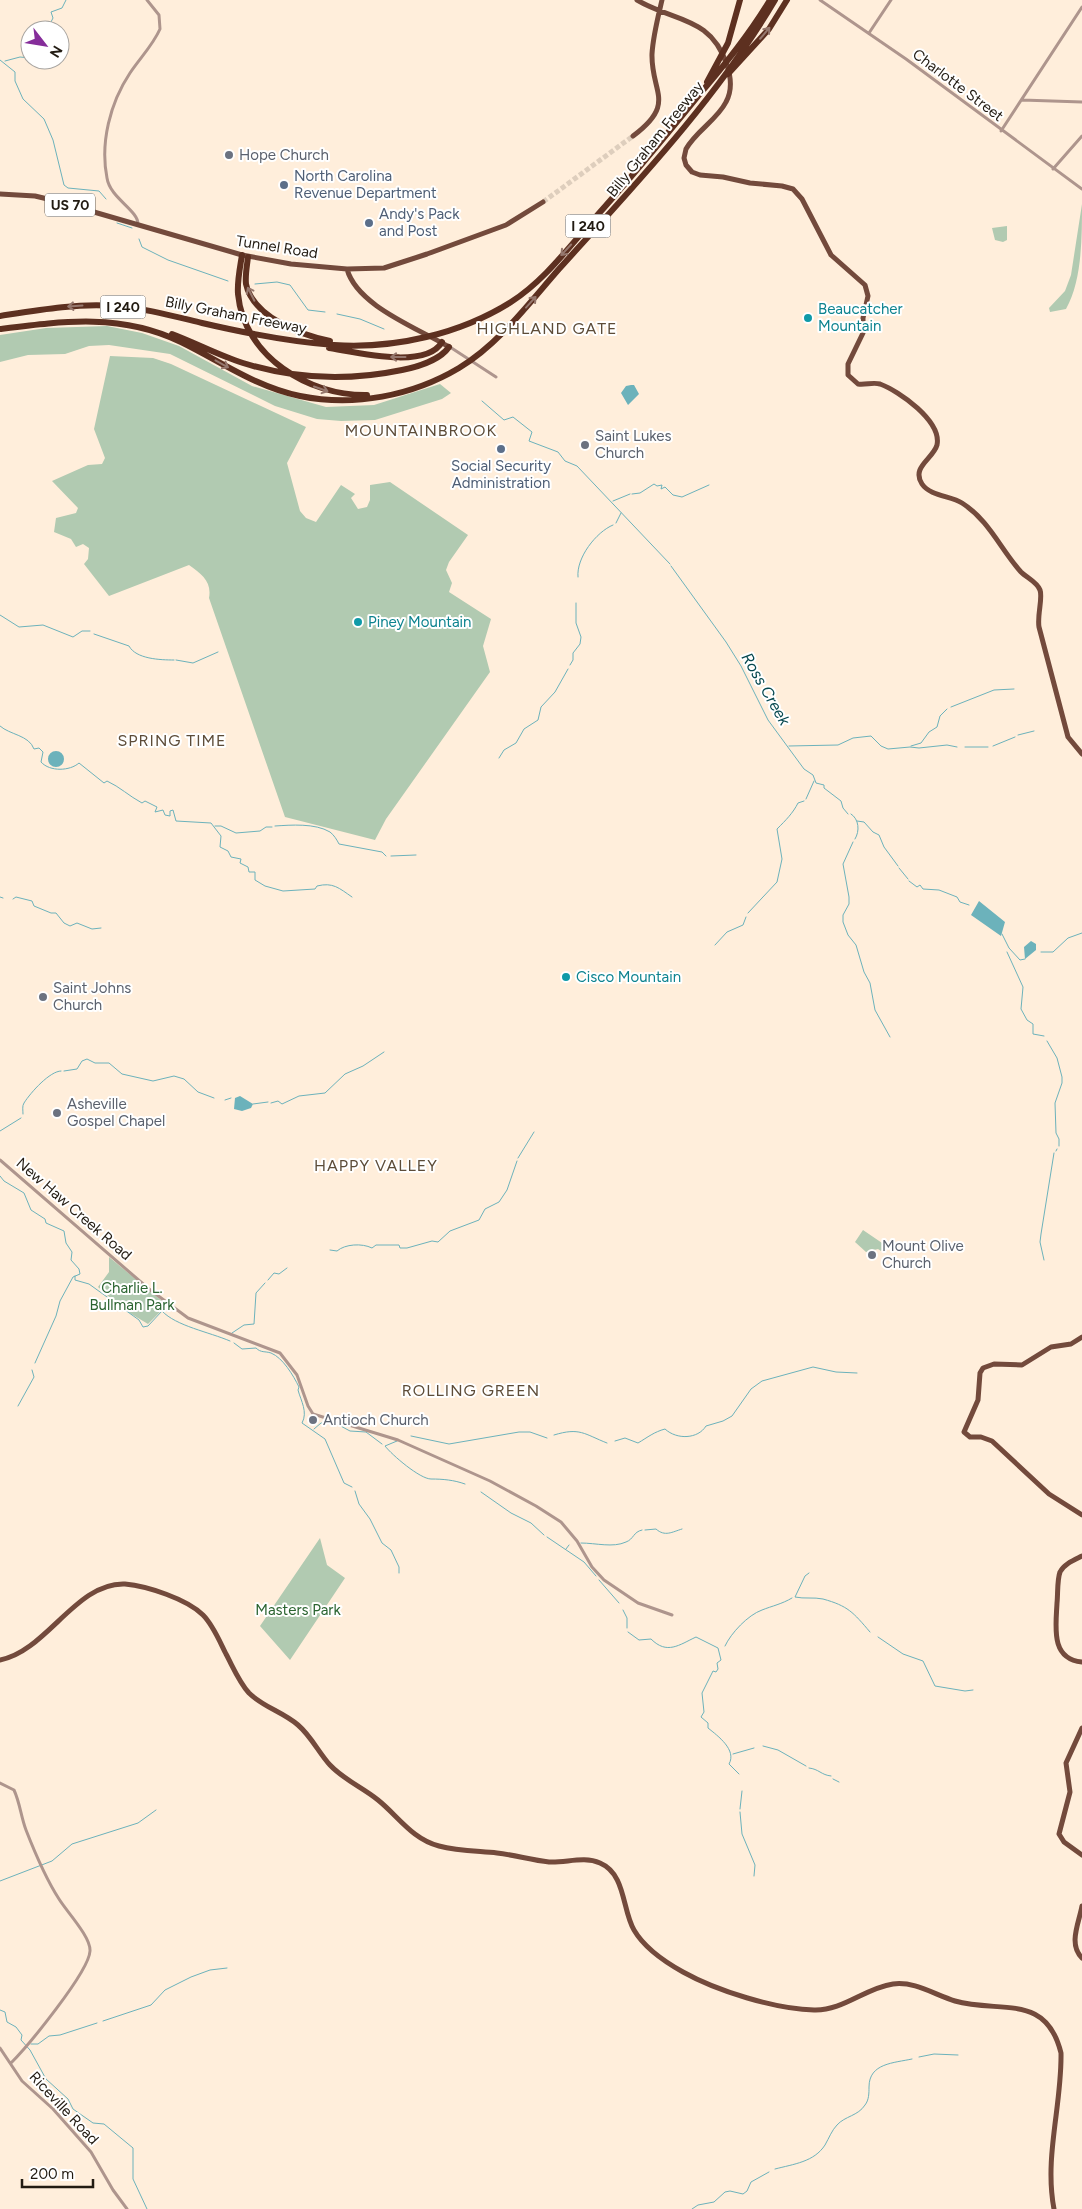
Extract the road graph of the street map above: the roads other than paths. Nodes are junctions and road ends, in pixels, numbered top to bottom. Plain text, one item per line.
1 (147, 0) edge
2 (637, 0) edge
3 (662, 0) edge
4 (770, 0) edge
5 (775, 0) edge
6 (787, 0) edge
7 (820, 0) edge
8 (891, 0) edge
9 (739, 3) edge
10 (1082, 6) edge
11 (660, 10) junction
12 (869, 33) junction
13 (700, 94) junction
14 (1022, 100) junction
15 (1082, 102) edge
16 (688, 123) junction
17 (1001, 130) junction
18 (633, 136) tunnel mouth
19 (1082, 136) edge
20 (1053, 169) junction
21 (1082, 188) edge
22 (0, 194) edge
23 (543, 202) tunnel mouth
24 (138, 224) junction
25 (245, 256) junction
26 (347, 269) junction
27 (0, 316) edge
28 (147, 328) junction
29 (0, 329) edge
30 (287, 340) junction
31 (442, 342) junction
32 (353, 344) junction
33 (449, 347) junction
34 (496, 377) dead end
35 (400, 392) junction
36 (1082, 754) edge
37 (0, 1160) edge
38 (1082, 1337) edge
39 (1082, 1515) edge
40 (1082, 1556) edge
41 (672, 1615) dead end
42 (0, 1660) edge
43 (1082, 1662) edge
44 (1082, 1728) edge
45 (0, 1783) edge
46 (1082, 1855) edge
47 (1082, 1906) edge
48 (1082, 1958) edge
49 (0, 2048) edge
50 (11, 2063) junction
51 (128, 2209) edge
52 (1054, 2209) edge

1 - 24 street
2 - 11 main road
3 - 11 main road
4 - 13 highway, Billy Graham Freeway / I 240
5 - 16 highway, Billy Graham Freeway / I 240
16 -> 6 highway
7 - 12 street, Charlotte Street
8 - 12 street
9 - 13 highway
10 - 14 street
11 - 18 main road
11 - 36 main road
12 - 17 street, Charlotte Street
13 -> 32 highway, Billy Graham Freeway / I 240
14 - 15 street
14 - 17 street
35 -> 16 highway, Billy Graham Freeway / I 240
17 - 20 street, Charlotte Street
19 - 20 street
20 - 21 street, Charlotte Street
22 - 24 main road, Tunnel Road / US 70
23 - 26 main road, Tunnel Road / US 70
24 - 25 main road, Tunnel Road / US 70
25 - 26 main road, Tunnel Road / US 70
32 -> 25 highway
25 -> 35 highway
26 - 31 main road
30 -> 27 highway, Billy Graham Freeway / I 240
28 - 29 highway, Billy Graham Freeway / I 240
28 - 33 highway
28 -> 35 highway, Billy Graham Freeway / I 240
31 -> 30 highway
30 - 32 highway, Billy Graham Freeway / I 240
31 - 33 main road
33 - 34 street
37 - 41 street, New Haw Creek Road
38 - 39 main road
40 - 43 main road
42 - 52 main road
44 - 46 main road
45 - 50 street
47 - 48 main road
49 - 50 street, Riceville Road
50 - 51 street, Riceville Road

